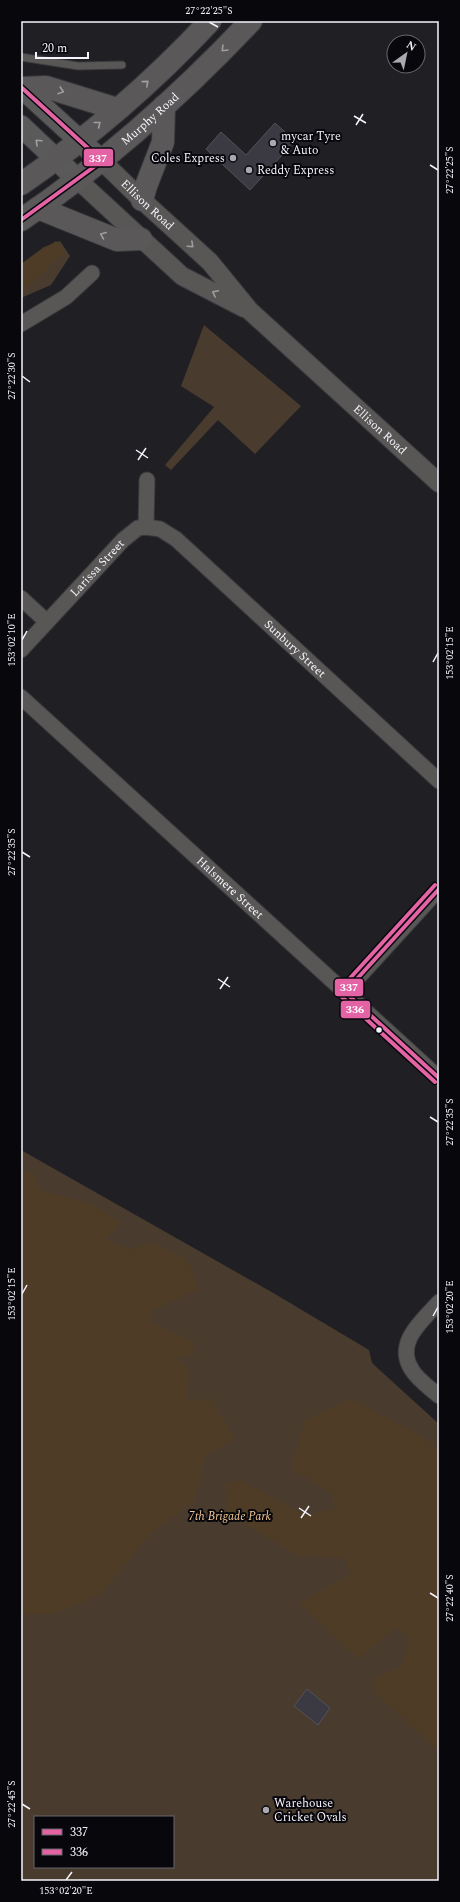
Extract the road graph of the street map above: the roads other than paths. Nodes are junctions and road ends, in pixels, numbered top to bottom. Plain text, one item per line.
1 (210, 21) edge
2 (251, 21) edge
3 (21, 57) edge
4 (122, 65) dead end
5 (22, 87) edge
6 (164, 106) junction
7 (117, 109) junction
8 (21, 126) edge
9 (79, 140) junction
10 (56, 158) junction
11 (102, 161) junction
12 (78, 180) junction
13 (21, 184) edge
14 (142, 200) junction
15 (30, 214) edge
16 (141, 239) junction
17 (92, 274) dead end
18 (250, 311) junction
19 (21, 324) edge
20 (147, 480) dead end
21 (439, 483) edge
22 (146, 527) junction
23 (21, 598) edge
24 (47, 622) junction
25 (21, 650) edge
26 (21, 697) edge
27 (439, 781) edge
28 (439, 889) edge
29 (345, 992) junction
30 (439, 1078) edge
31 (439, 1302) edge
32 (439, 1396) edge

7 -> 1 main road
2 -> 6 main road, Murphy Road
3 - 4 lane
5 -> 7 main road
5 - 9 main road, Ellison Road
6 - 11 main road, Murphy Road
6 - 14 main road
9 -> 7 main road
10 -> 8 main road, Ellison Road
9 - 10 main road
9 - 11 main road, Ellison Road
10 - 12 main road, Ellison Road
10 - 13 main road
11 - 12 main road, Murphy Road
11 - 14 street, Ellison Road
12 - 15 main road, Murphy Road
12 - 16 street, Ellison Road
14 -> 18 street, Ellison Road
16 -> 15 main road
18 -> 16 street, Ellison Road
17 - 19 street
18 - 21 street, Ellison Road
20 - 22 street
22 - 24 street, Larissa Street
22 - 27 street, Sunbury Street
23 - 24 street
24 - 25 street, Larissa Street
26 - 29 street, Halsmere Street
28 - 29 street
29 - 30 street, Halsmere Street
31 - 32 street

